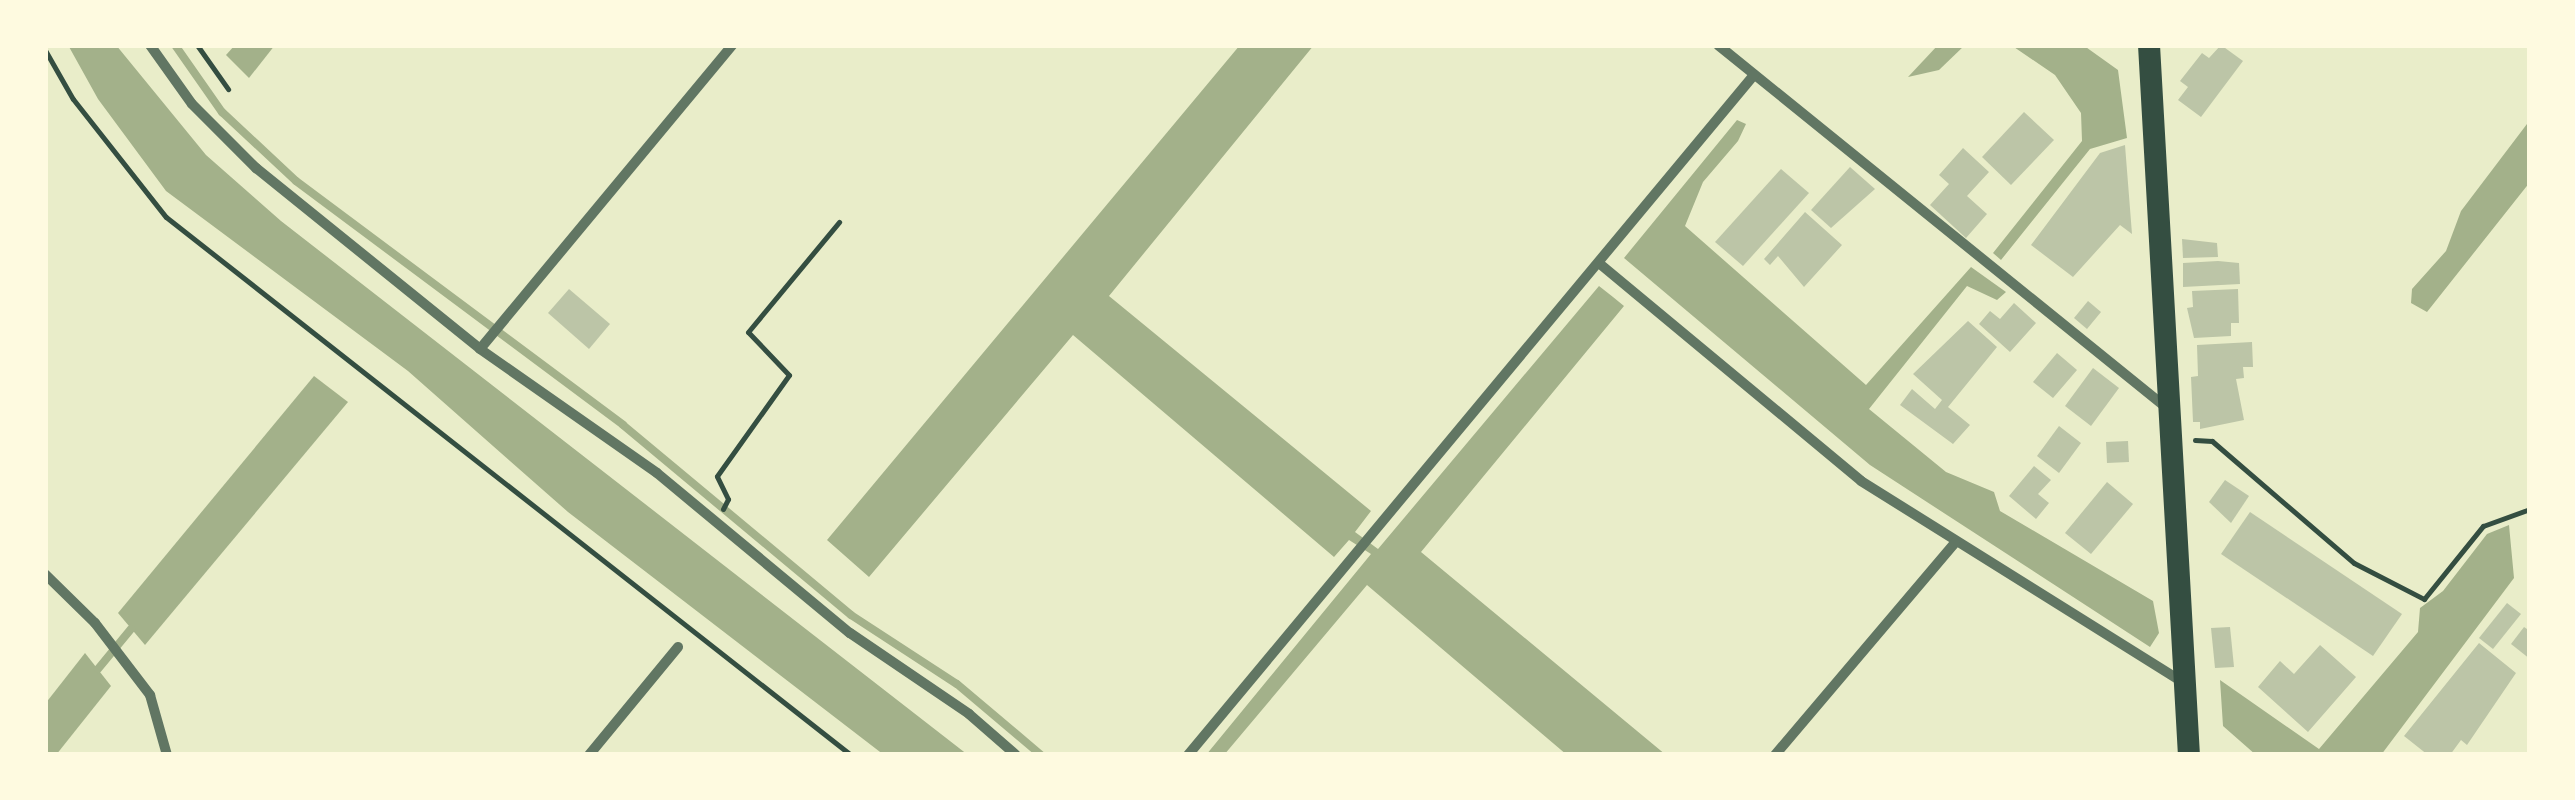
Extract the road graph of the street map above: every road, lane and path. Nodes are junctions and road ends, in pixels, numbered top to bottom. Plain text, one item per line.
1 (150, 45) edge
2 (197, 45) edge
3 (732, 45) edge
4 (1718, 45) edge
5 (2149, 45) edge
6 (45, 50) edge
7 (1754, 75) junction
8 (228, 89) dead end
9 (839, 222) dead end
10 (1600, 264) junction
11 (480, 349) junction
12 (2171, 411) junction
13 (2172, 440) junction
14 (728, 499) dead end
15 (2530, 509) edge
16 (1955, 543) junction
17 (45, 574) edge
18 (678, 647) dead end
19 (2185, 684) junction
20 (168, 755) edge
21 (589, 755) edge
22 (851, 755) edge
23 (1016, 755) edge
24 (1188, 755) edge
25 (1776, 755) edge
26 (2190, 755) edge

1 - 11 street
2 - 8 path
3 - 11 street
4 - 7 street
5 - 12 main road
6 - 22 path
7 - 10 street
7 - 12 street
9 - 14 path
10 - 16 street
10 - 24 street
11 - 23 street
12 - 13 main road
13 - 15 path
13 - 19 main road
16 - 19 street
16 - 25 street
17 - 20 street
18 - 21 street
19 - 26 main road

